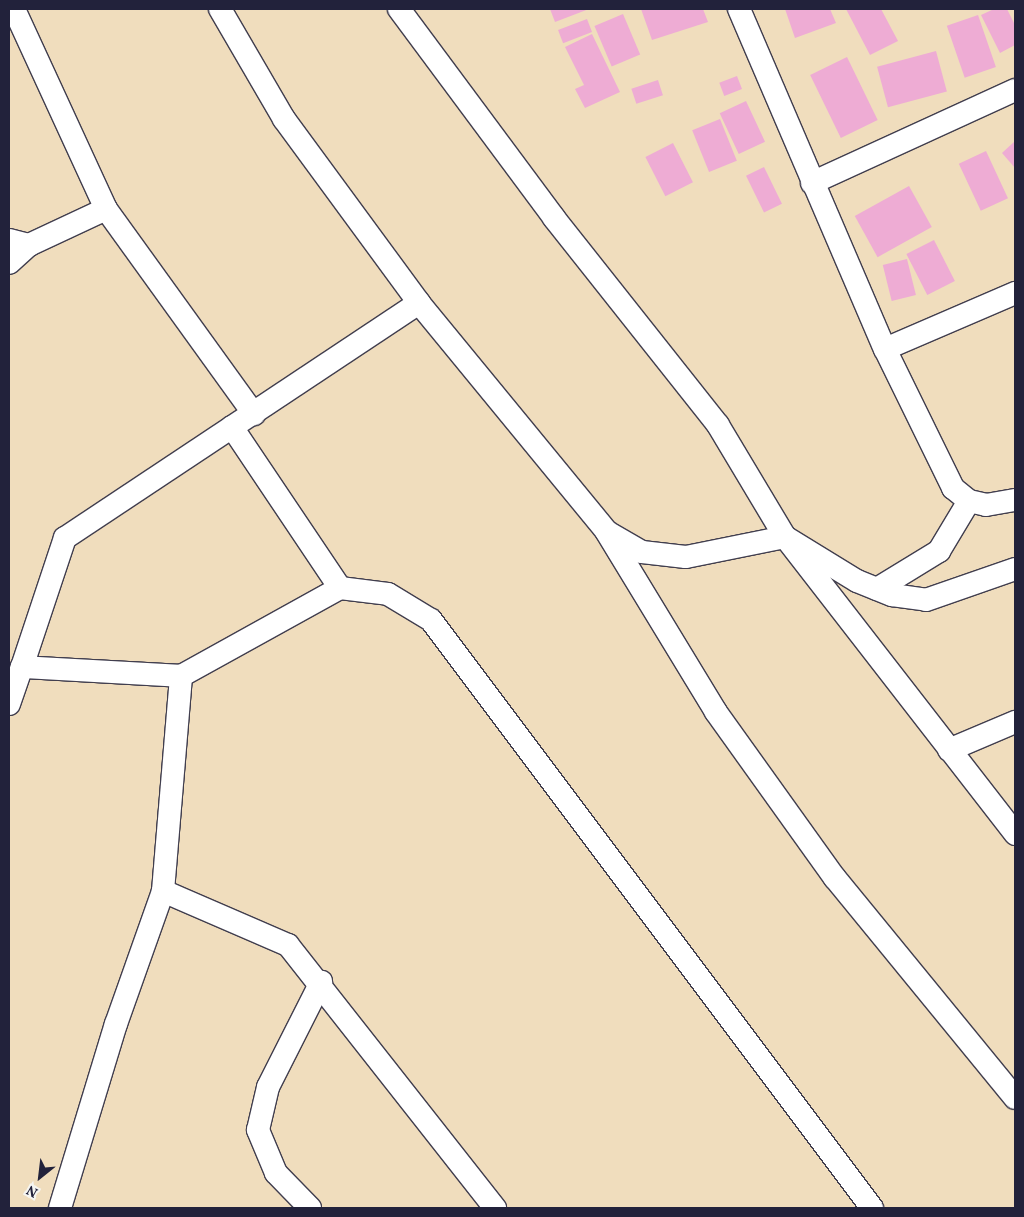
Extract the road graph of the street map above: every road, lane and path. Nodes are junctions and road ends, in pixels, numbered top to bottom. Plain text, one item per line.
1 (14, 9) edge
2 (220, 9) edge
3 (399, 9) edge
4 (739, 9) edge
5 (1015, 90) edge
6 (812, 183) junction
7 (106, 208) junction
8 (19, 243) edge
9 (9, 263) edge
10 (1015, 293) edge
11 (419, 302) junction
12 (885, 349) junction
13 (254, 414) junction
14 (232, 427) junction
15 (1015, 500) edge
16 (969, 501) junction
17 (606, 531) junction
18 (785, 537) junction
19 (1015, 569) edge
20 (340, 588) junction
21 (877, 589) junction
22 (22, 667) junction
23 (181, 676) junction
24 (9, 704) edge
25 (1015, 722) edge
26 (950, 750) junction
27 (1015, 834) edge
28 (163, 891) junction
29 (321, 982) junction
30 (1015, 1098) edge
31 (60, 1208) edge
32 (310, 1208) edge
33 (495, 1208) edge
34 (872, 1208) edge

1 - 7 street
2 - 11 street
3 - 18 street
4 - 6 street
5 - 6 street
6 - 12 street
7 - 8 street
7 - 13 street
8 - 9 street
10 - 12 street
11 - 13 street
11 - 17 street
12 - 16 street
13 - 14 street
14 - 20 street
14 - 22 street
15 - 16 street
16 - 21 street
17 - 18 street
17 - 30 street
18 - 21 street
18 - 26 street
19 - 21 street
20 - 23 street
20 - 34 street
22 - 23 street
22 - 24 street
23 - 28 street
25 - 26 street
26 - 27 street
28 - 29 street
28 - 31 street
29 - 32 street
29 - 33 street

